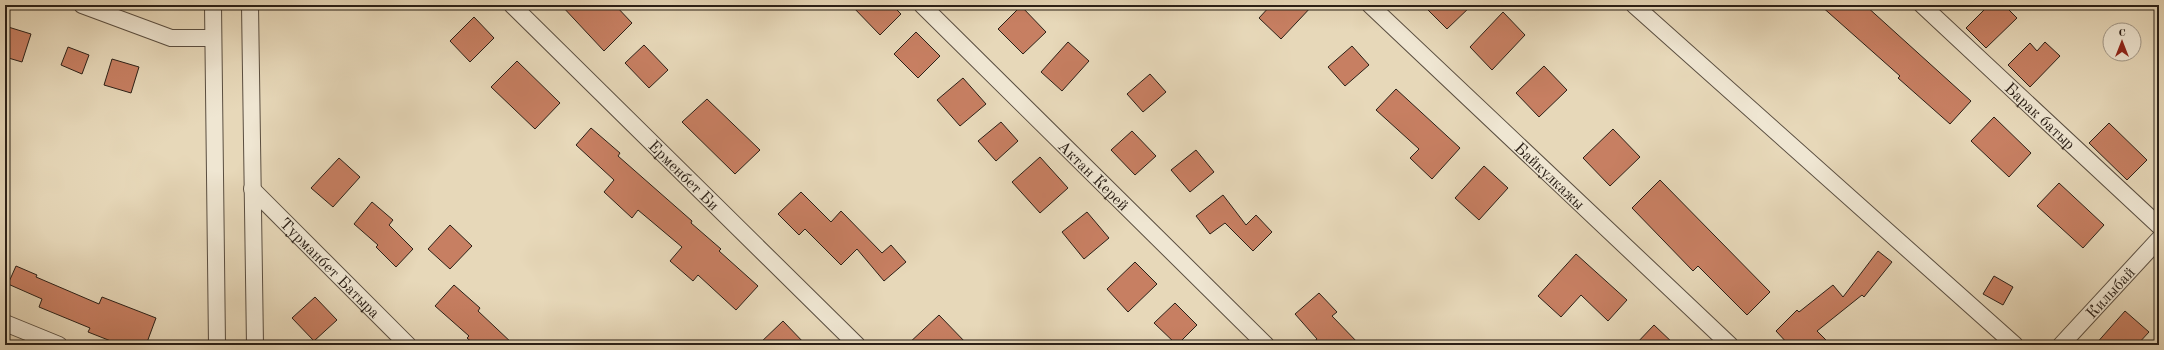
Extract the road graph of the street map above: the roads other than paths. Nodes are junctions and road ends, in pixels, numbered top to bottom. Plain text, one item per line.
1 (82, 5) edge
2 (213, 5) edge
3 (250, 5) edge
4 (512, 5) edge
5 (922, 5) edge
6 (1370, 5) edge
7 (1634, 5) edge
8 (1922, 5) edge
9 (213, 38) junction
10 (252, 190) junction
11 (2159, 226) edge
12 (2159, 239) edge
13 (5, 323) edge
14 (59, 345) edge
15 (216, 345) edge
16 (255, 345) edge
17 (408, 345) edge
18 (857, 345) edge
19 (1266, 345) edge
20 (1730, 345) edge
21 (2015, 345) edge
22 (2061, 345) edge

1 - 9 street
2 - 9 street
3 - 10 street
4 - 18 street, Ерменбет Би
5 - 19 street, Актан Керей
6 - 20 street, Байкулкажы
7 - 21 street
8 - 11 street, Барак батыр
9 - 15 street
10 - 16 street
10 - 17 street, Турманбет Батыра
12 - 22 street, Килыбай
13 - 14 street

